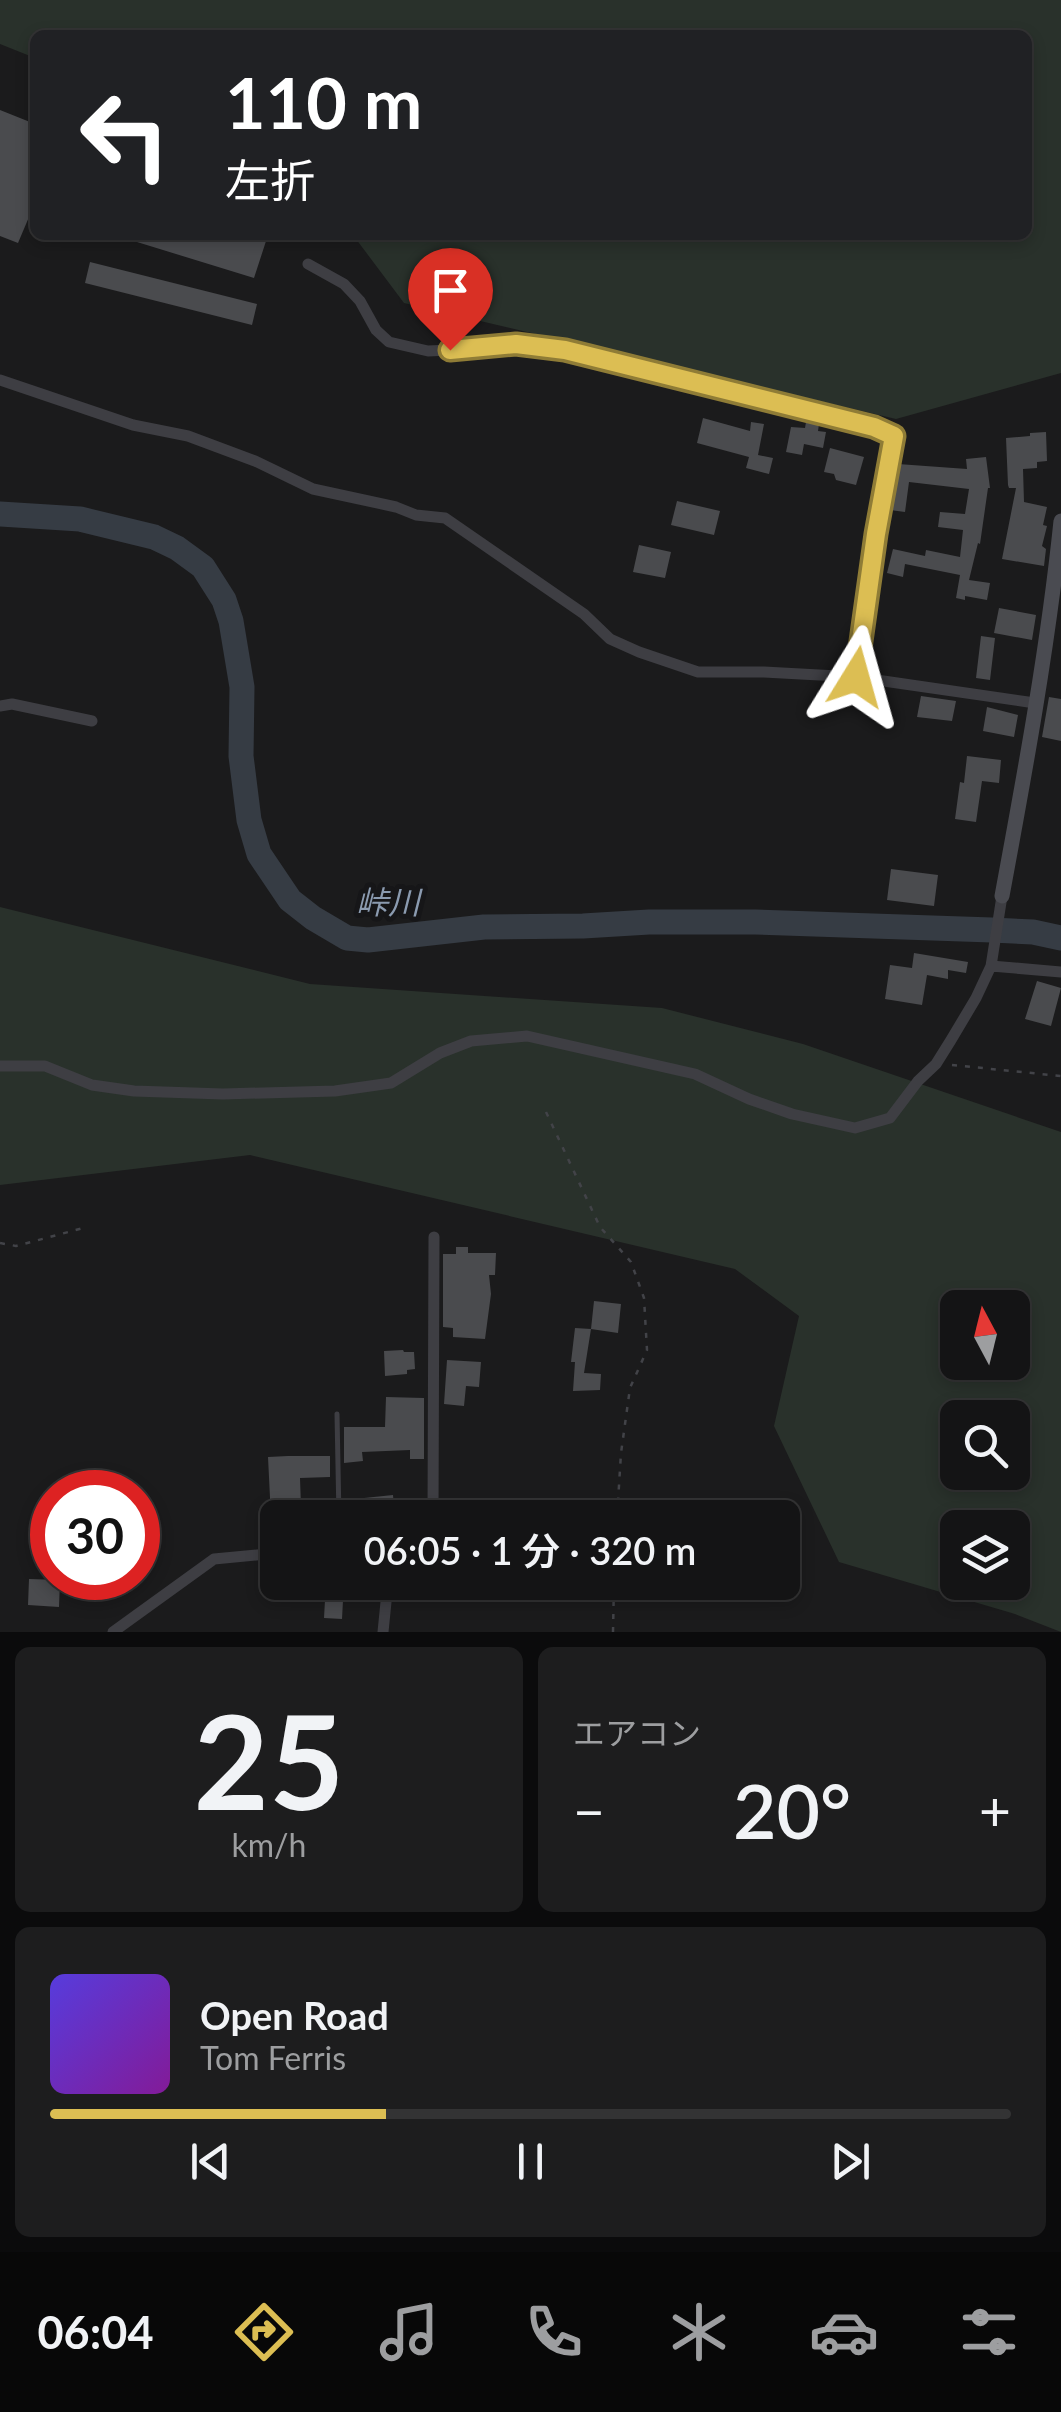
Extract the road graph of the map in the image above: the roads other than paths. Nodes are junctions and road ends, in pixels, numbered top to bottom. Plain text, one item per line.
1 (308, 264) dead end
2 (0, 380) edge
3 (1061, 522) edge
4 (1058, 574) edge
5 (856, 677) junction
6 (1035, 703) junction
7 (0, 706) edge
8 (92, 721) dead end
9 (1002, 896) joint
10 (991, 966) junction
11 (1061, 972) edge
12 (0, 1066) edge
13 (434, 1237) dead end
14 (337, 1414) dead end
15 (339, 1500) edge
16 (432, 1500) edge
17 (260, 1555) edge
18 (386, 1600) edge
19 (114, 1632) edge
20 (383, 1632) edge

1 - 5 street
2 - 5 street
3 - 4 street
4 - 6 street
5 - 6 street
6 - 9 street
7 - 8 street
9 - 10 street
10 - 11 street
10 - 12 street
13 - 16 street
14 - 15 lane
17 - 19 street
18 - 20 street

